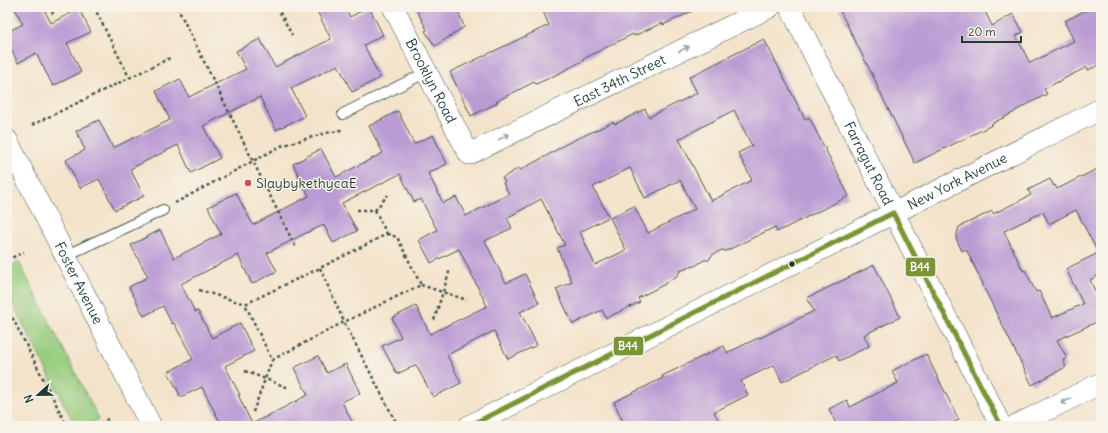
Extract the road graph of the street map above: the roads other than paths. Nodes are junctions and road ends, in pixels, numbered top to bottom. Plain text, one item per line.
1 (393, 7) edge
2 (770, 7) edge
3 (790, 7) edge
4 (427, 72) junction
5 (1101, 109) edge
6 (343, 114) dead end
7 (7, 140) edge
8 (469, 154) joint
9 (163, 210) road end
10 (894, 213) junction
11 (65, 256) junction
12 (1101, 383) edge
13 (151, 426) edge
14 (469, 426) edge
15 (1001, 426) edge
16 (1015, 426) edge

1 - 4 street, Brooklyn Road
8 -> 2 street, East 34th Street
3 - 10 street, Farragut Road
4 - 6 lane
4 - 8 street, Brooklyn Road
5 - 10 street, New York Avenue
7 - 11 street, Foster Avenue
9 - 11 lane
10 - 14 street, New York Avenue
10 - 15 street, Farragut Road
11 - 13 street, Foster Avenue
12 -> 16 street

